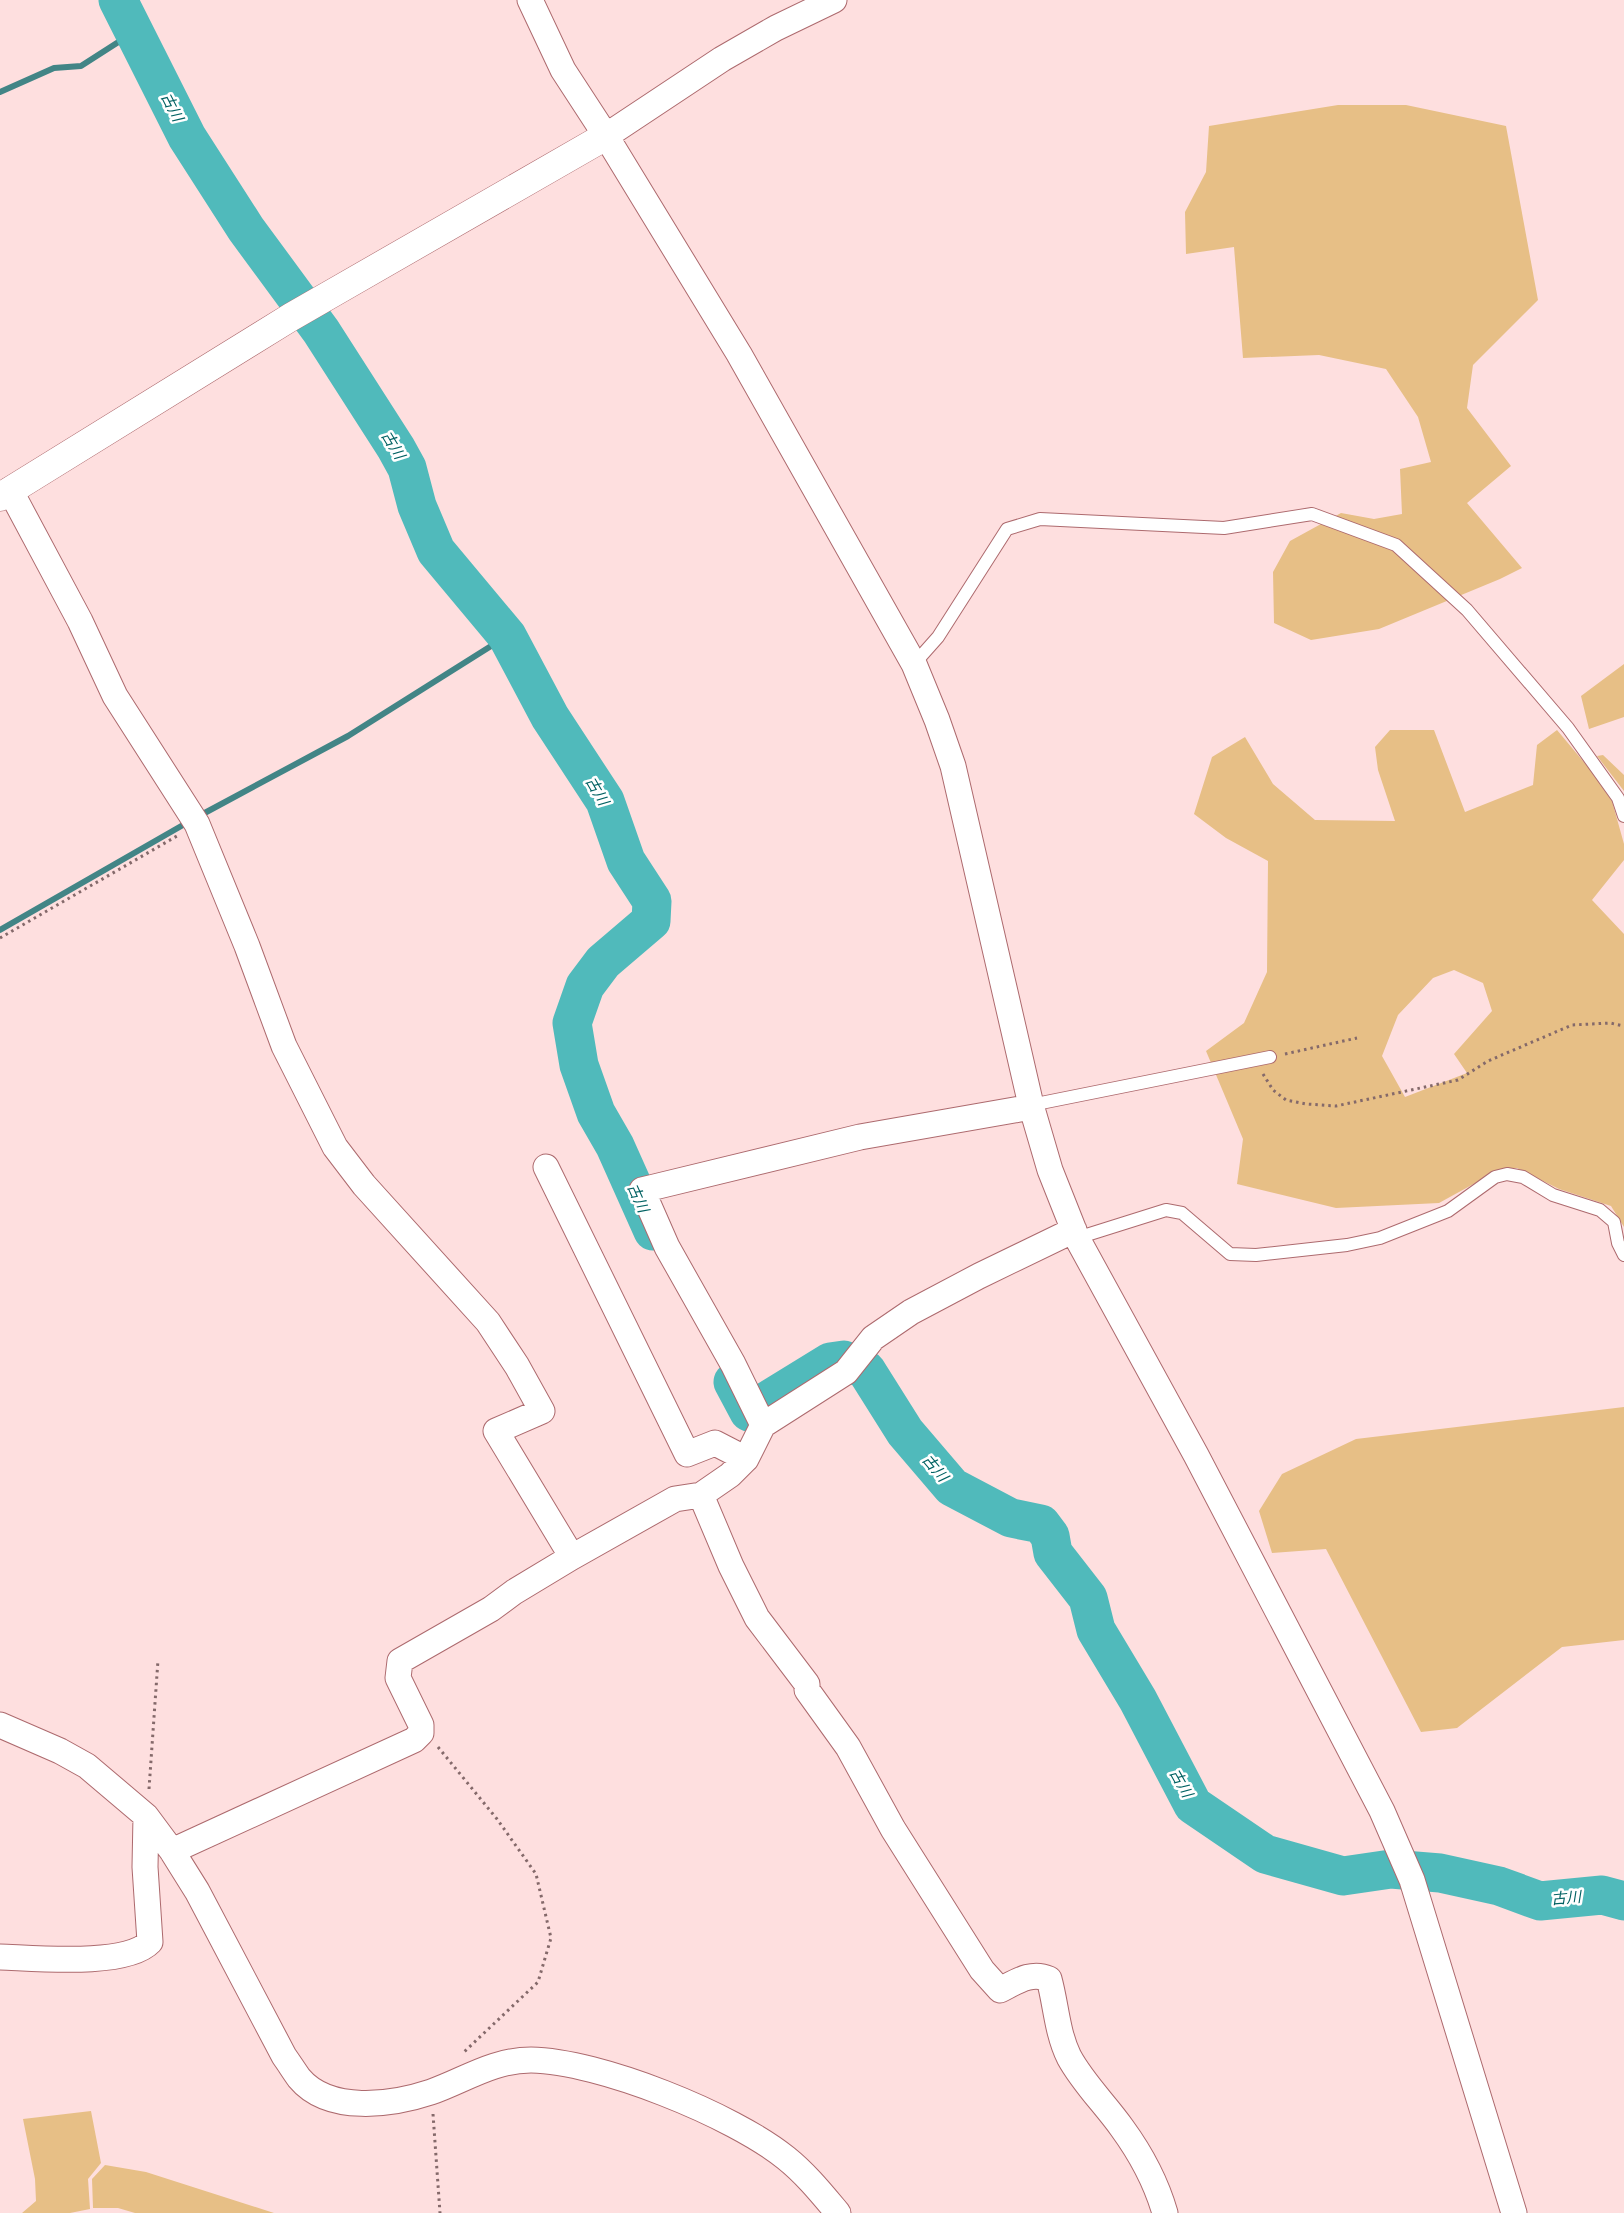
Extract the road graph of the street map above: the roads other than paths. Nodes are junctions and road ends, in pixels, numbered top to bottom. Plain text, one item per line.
1 (530, 0) edge
2 (834, 0) edge
3 (606, 136) junction
4 (5, 494) edge
5 (914, 664) junction
6 (1624, 816) edge
7 (1264, 1058) road end
8 (1031, 1105) junction
9 (546, 1167) dead end
10 (1076, 1234) junction
11 (1624, 1255) edge
12 (757, 1414) junction
13 (746, 1459) junction
14 (701, 1495) junction
15 (572, 1557) junction
16 (0, 1725) edge
17 (146, 1816) junction
18 (172, 1850) junction
19 (0, 1957) edge
20 (838, 2213) edge
21 (1165, 2213) edge
22 (1514, 2213) edge

1 - 3 street
2 - 3 street
3 - 4 street
3 - 5 street
4 - 15 street
5 - 6 lane
5 - 8 street
7 - 8 lane
8 - 10 street
8 - 12 street
9 - 13 street
10 - 11 lane
10 - 12 street
10 - 22 street
12 - 13 street
13 - 14 street
14 - 15 street
14 - 21 street
15 - 18 street
16 - 17 street
17 - 18 street
17 - 19 street
18 - 20 street

